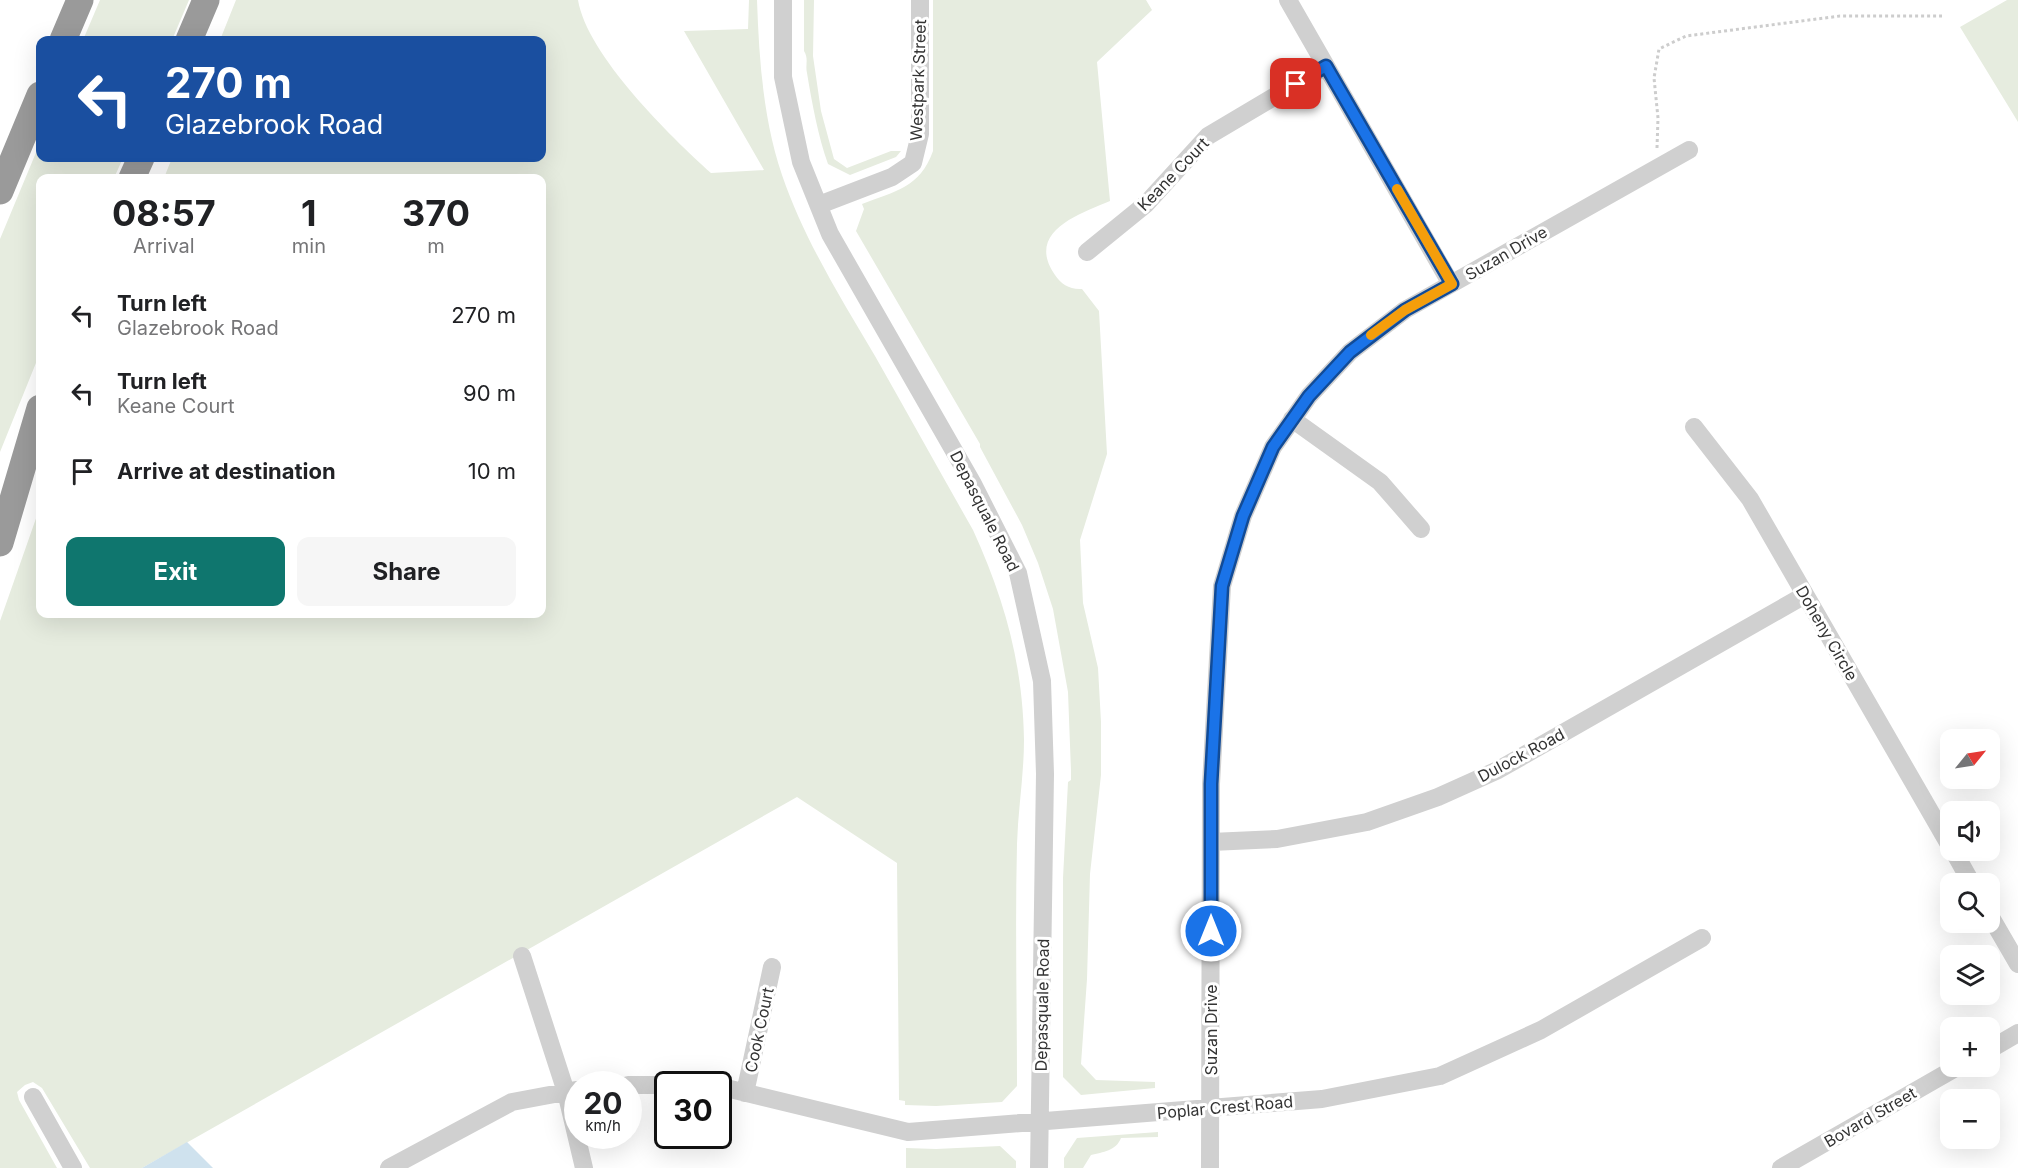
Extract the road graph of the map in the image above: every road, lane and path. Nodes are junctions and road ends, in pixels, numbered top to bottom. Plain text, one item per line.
1 (80, 0) edge
2 (206, 0) edge
3 (783, 0) edge
4 (920, 0) edge
5 (1288, 0) edge
6 (1942, 16) dead end
7 (65, 36) edge
8 (191, 36) edge
9 (1326, 66) junction
10 (36, 105) edge
11 (1689, 150) dead end
12 (1656, 168) junction
13 (0, 191) edge
14 (819, 205) junction
15 (1088, 252) dead end
16 (1452, 284) junction
17 (36, 410) edge
18 (1292, 420) junction
19 (36, 422) edge
20 (1694, 427) dead end
21 (0, 495) edge
22 (1421, 529) dead end
23 (0, 543) edge
24 (1805, 595) junction
25 (1940, 829) edge
26 (1211, 842) junction
27 (2000, 933) edge
28 (1702, 938) dead end
29 (522, 956) dead end
30 (2018, 964) edge
31 (772, 967) dead end
32 (2018, 1033) edge
33 (2000, 1044) edge
34 (565, 1071) edge
35 (1940, 1077) edge
36 (732, 1090) edge
37 (564, 1092) edge
38 (745, 1093) junction
39 (33, 1097) dead end
40 (1210, 1108) junction
41 (1040, 1122) junction
42 (581, 1149) edge
43 (73, 1168) edge
44 (389, 1168) edge
45 (584, 1168) edge
46 (1039, 1168) edge
47 (1210, 1168) edge
48 (1781, 1168) edge

1 - 7 highway
2 - 8 highway
3 - 14 street, Depasquale Road
4 - 14 street, Westpark Street
5 - 9 street
6 - 12 path
9 - 15 street, Keane Court
9 - 16 street
10 - 13 highway
11 - 12 street, Suzan Drive
12 - 16 street, Suzan Drive
14 - 41 street, Depasquale Road
16 - 18 street, Suzan Drive
17 - 21 highway
18 - 22 street
18 - 26 street, Suzan Drive
19 - 23 highway
20 - 24 street, Doheny Circle
24 - 25 street, Doheny Circle
24 - 26 street, Dulock Road
26 - 40 street, Suzan Drive
27 - 30 street
28 - 40 street, Poplar Crest Road
29 - 34 street
31 - 38 street, Cook Court
32 - 33 street
35 - 48 street, Bovard Street
36 - 38 street, Poplar Crest Road
37 - 44 street
38 - 41 street, Poplar Crest Road
39 - 43 street
40 - 41 street, Poplar Crest Road
40 - 47 street, Suzan Drive
41 - 46 street, Depasquale Road
42 - 45 street

